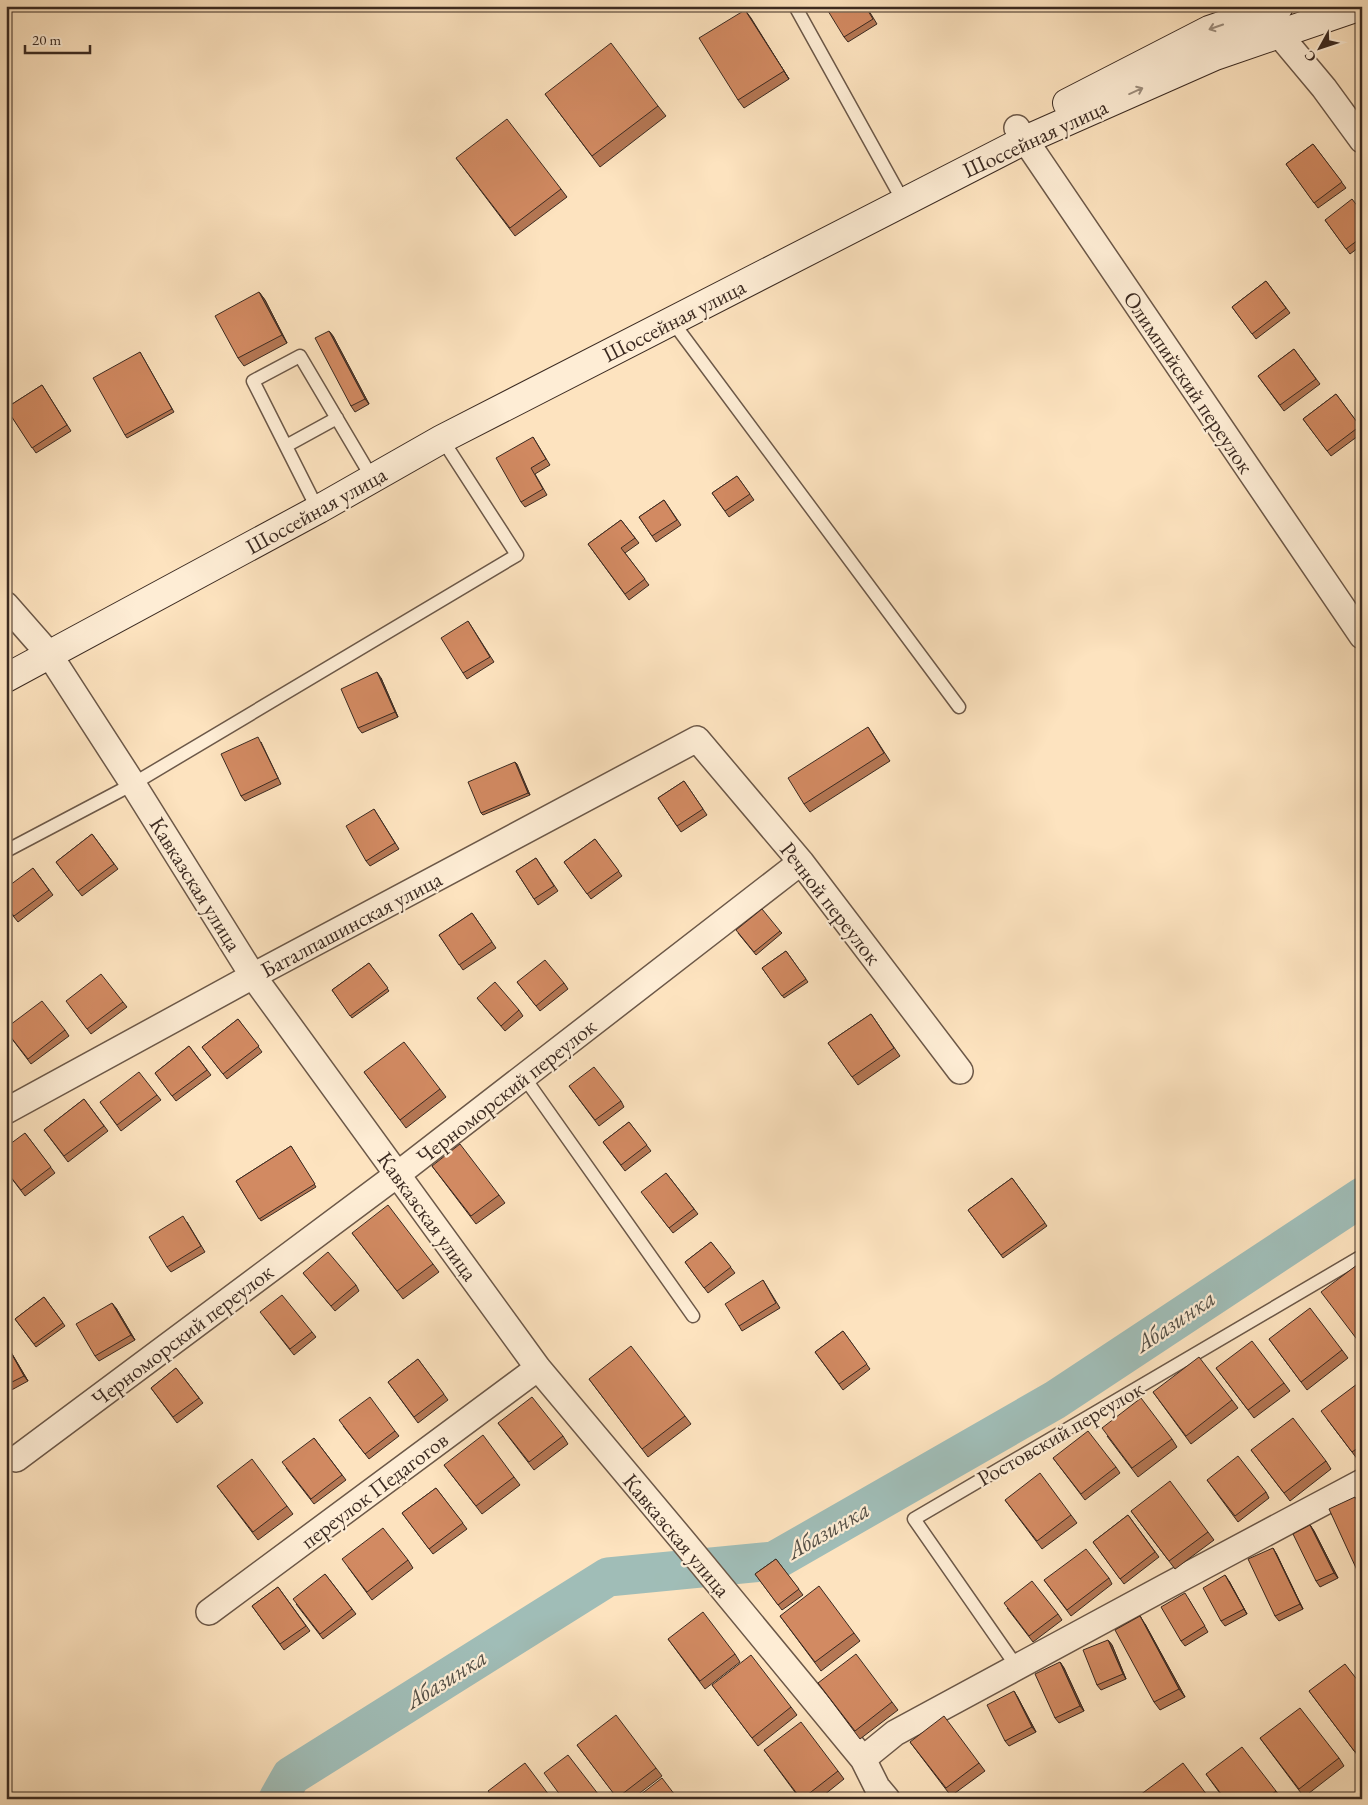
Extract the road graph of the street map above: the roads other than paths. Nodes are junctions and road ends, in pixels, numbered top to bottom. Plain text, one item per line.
1 (795, 6) edge
2 (1362, 6) edge
3 (1273, 14) edge
4 (1021, 134) junction
5 (1362, 140) edge
6 (896, 190) junction
7 (672, 321) junction
8 (337, 418) junction
9 (442, 440) junction
10 (286, 446) junction
11 (368, 471) junction
12 (313, 500) junction
13 (6, 605) edge
14 (1362, 636) edge
15 (45, 650) junction
16 (6, 666) edge
17 (6, 678) edge
18 (959, 707) dead end
19 (697, 739) joint
20 (134, 784) junction
21 (6, 851) edge
22 (801, 862) junction
23 (253, 976) junction
24 (960, 1071) dead end
25 (524, 1076) junction
26 (6, 1111) edge
27 (398, 1174) junction
28 (1362, 1256) edge
29 (693, 1316) dead end
30 (538, 1368) junction
31 (16, 1459) dead end
32 (1362, 1482) edge
33 (209, 1612) dead end
34 (1017, 1667) junction
35 (863, 1759) junction
36 (874, 1795) edge

1 - 6 lane
2 - 3 main road, Шоссейная улица
3 - 4 main road, Шоссейная улица
3 - 5 street
4 - 6 main road, Шоссейная улица
4 - 7 main road, Шоссейная улица
4 - 14 street, Олимпийский переулок
6 - 11 main road, Шоссейная улица
7 - 9 main road, Шоссейная улица
7 - 18 lane
8 - 10 lane
8 - 10 lane
8 - 11 lane
9 - 15 main road, Шоссейная улица
9 - 20 lane
10 - 12 lane
11 - 12 main road, Шоссейная улица
12 - 15 main road, Шоссейная улица
13 - 15 street, Кавказская улица
15 - 16 main road, Шоссейная улица
15 - 17 main road, Шоссейная улица
15 - 20 street, Кавказская улица
19 - 22 street, Речной переулок
19 - 23 street, Баталпашинская улица
20 - 21 lane
20 - 23 street, Кавказская улица
22 - 24 street, Речной переулок
22 - 25 street, Черноморский переулок
23 - 26 street, Баталпашинская улица
23 - 27 street, Кавказская улица
25 - 27 street, Черноморский переулок
25 - 29 lane
27 - 30 street, Кавказская улица
27 - 31 street, Черноморский переулок
28 - 34 lane, Ростовский переулок
30 - 33 street, переулок Педагогов
30 - 35 street, Кавказская улица
32 - 34 street
34 - 35 street
35 - 36 street, Кавказская улица

